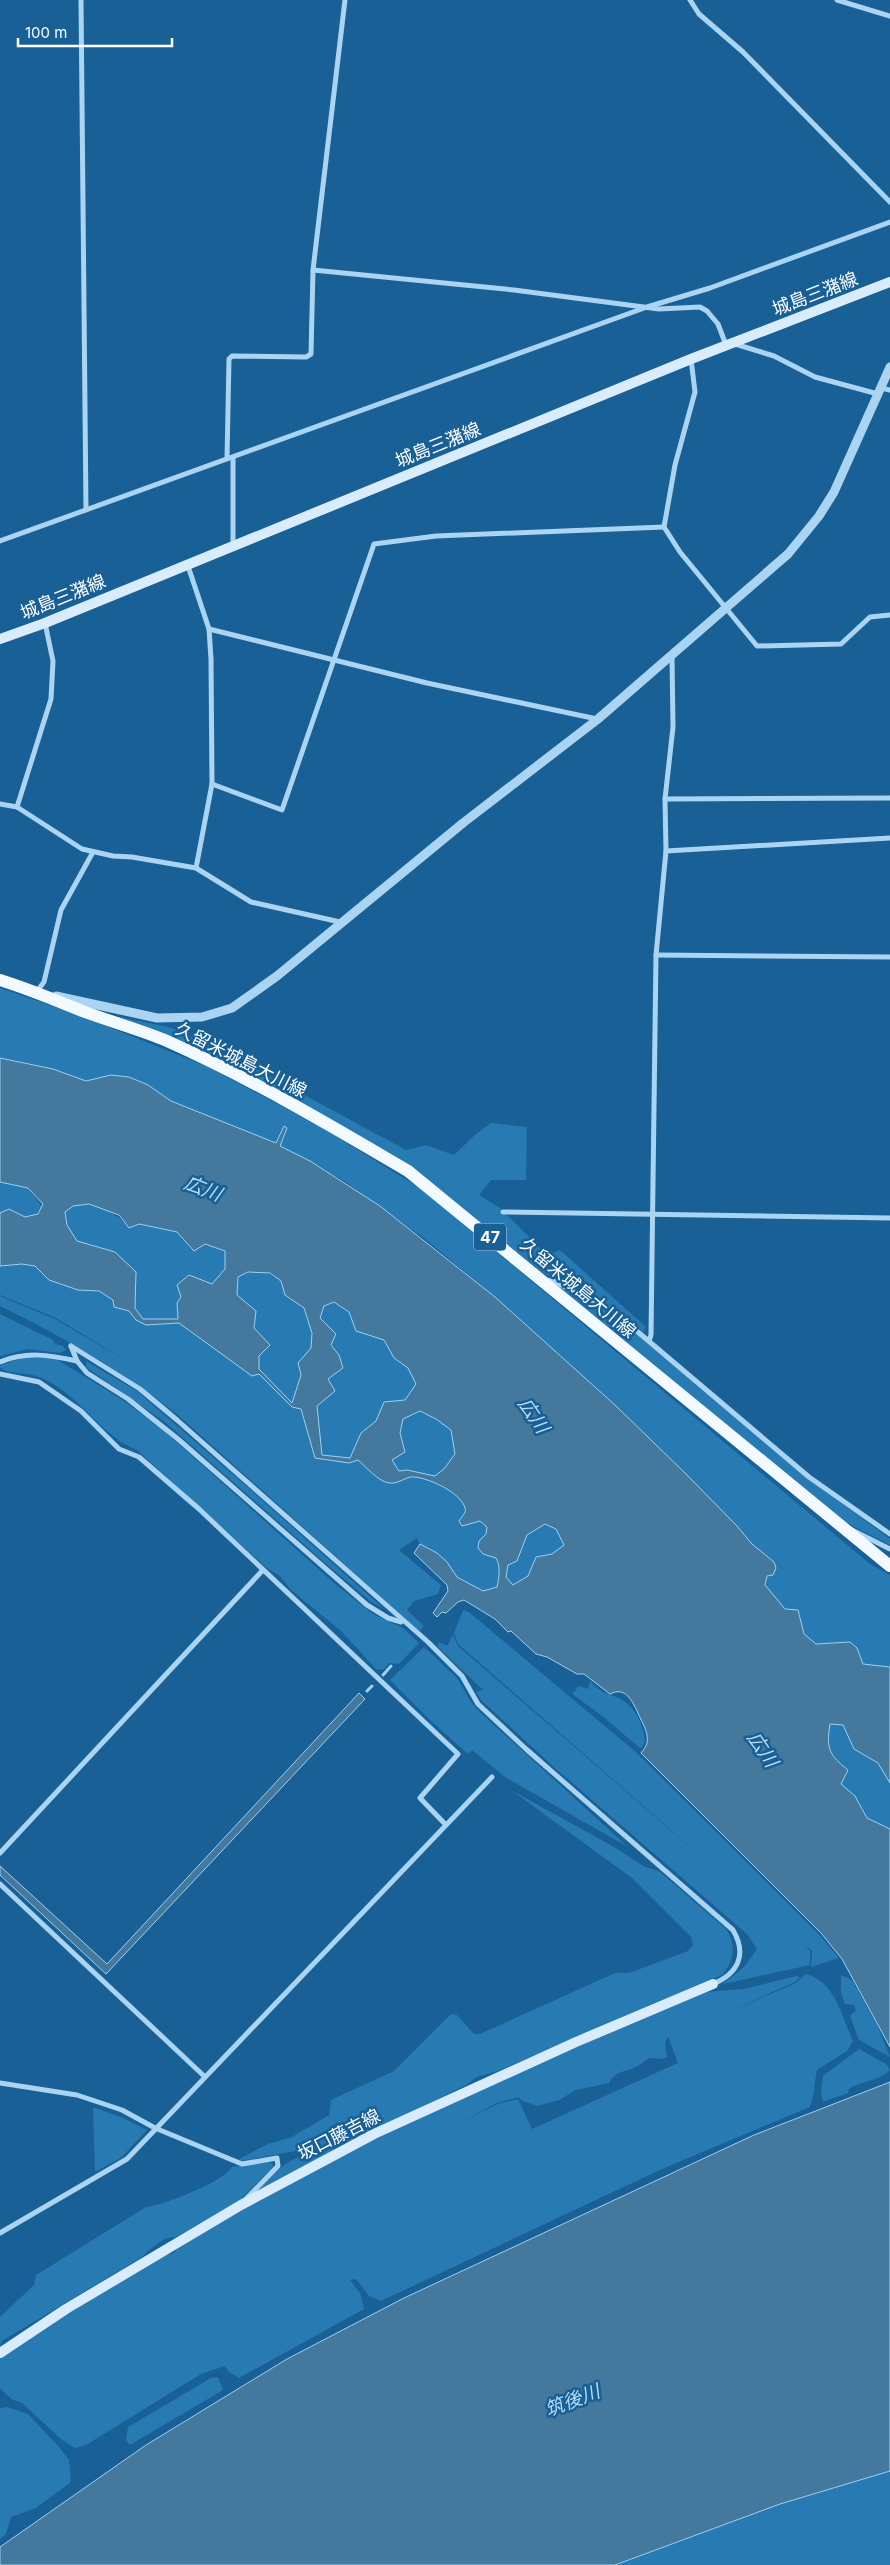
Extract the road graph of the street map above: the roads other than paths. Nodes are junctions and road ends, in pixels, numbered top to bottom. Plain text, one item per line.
1 (81, 0) edge
2 (345, 0) edge
3 (690, 0) edge
4 (837, 0) edge
5 (890, 16) edge
6 (890, 202) edge
7 (890, 222) edge
8 (314, 270) junction
9 (890, 282) edge
10 (647, 307) junction
11 (729, 344) junction
12 (691, 359) junction
13 (890, 367) edge
14 (883, 391) edge
15 (233, 457) junction
16 (227, 459) junction
17 (86, 510) junction
18 (664, 527) junction
19 (0, 541) edge
20 (233, 545) junction
21 (188, 563) junction
22 (727, 609) junction
23 (890, 615) edge
24 (45, 623) junction
25 (208, 629) junction
26 (0, 639) edge
27 (672, 656) junction
28 (334, 660) junction
29 (598, 719) junction
30 (212, 784) junction
31 (890, 798) edge
32 (664, 799) junction
33 (0, 804) edge
34 (17, 807) junction
35 (890, 838) edge
36 (666, 851) junction
37 (94, 852) junction
38 (196, 868) junction
39 (340, 922) junction
40 (656, 955) junction
41 (890, 957) edge
42 (0, 980) edge
43 (37, 991) junction
44 (503, 1212) dead end
45 (653, 1214) junction
46 (890, 1218) edge
47 (541, 1280) junction
48 (649, 1341) junction
49 (77, 1361) junction
50 (0, 1362) edge
51 (0, 1374) edge
52 (840, 1526) junction
53 (890, 1534) edge
54 (890, 1549) edge
55 (890, 1566) edge
56 (262, 1571) junction
57 (404, 1623) junction
58 (492, 1777) dead end
59 (446, 1825) junction
60 (0, 1853) edge
61 (0, 1884) edge
62 (713, 1984) joint
63 (204, 2076) junction
64 (0, 2083) edge
65 (155, 2128) junction
66 (241, 2205) junction
67 (0, 2233) edge
68 (0, 2353) edge

1 - 17 street
2 - 8 street
3 - 6 street
4 - 5 street
7 - 10 street
8 - 10 street
8 - 16 street
9 - 11 main road, 城島三潴線
10 - 11 street
10 - 15 street
11 - 12 main road, 城島三潴線
11 - 14 street
12 - 18 street
12 - 20 main road, 城島三潴線
13 - 14 street
14 - 22 street
15 - 16 street
15 - 20 street
16 - 17 street
17 - 19 street
18 - 22 street
18 - 28 street
20 - 21 main road, 城島三潴線
21 - 24 main road, 城島三潴線
21 - 25 street
22 - 23 street
22 - 27 street
24 - 26 main road, 城島三潴線
24 - 34 street
25 - 28 street
25 - 30 street
27 - 29 street
27 - 32 street
28 - 29 street
28 - 30 street
29 - 39 street
30 - 38 street
31 - 32 street
32 - 36 street
33 - 34 street
34 - 37 street
35 - 36 street
36 - 40 street
37 - 38 street
37 - 43 street
38 - 39 street
39 - 43 street
40 - 41 street
40 - 45 street
42 - 43 main road, 久留米城島大川線 / 47
43 - 47 main road, 久留米城島大川線 / 47
44 - 45 street
45 - 46 street
45 - 48 street
47 - 48 street
47 - 52 main road, 久留米城島大川線 / 47
48 - 53 street
49 - 50 street
49 - 57 street
49 - 57 street
51 - 56 street
52 - 54 street
52 - 55 main road, 久留米城島大川線 / 47
56 - 59 street
56 - 60 street
57 - 62 street
58 - 59 street
59 - 63 street
61 - 63 street
62 - 66 main road, 坂口藤吉線
63 - 65 street
64 - 65 street
65 - 66 street
65 - 67 street
66 - 68 main road, 坂口藤吉線

